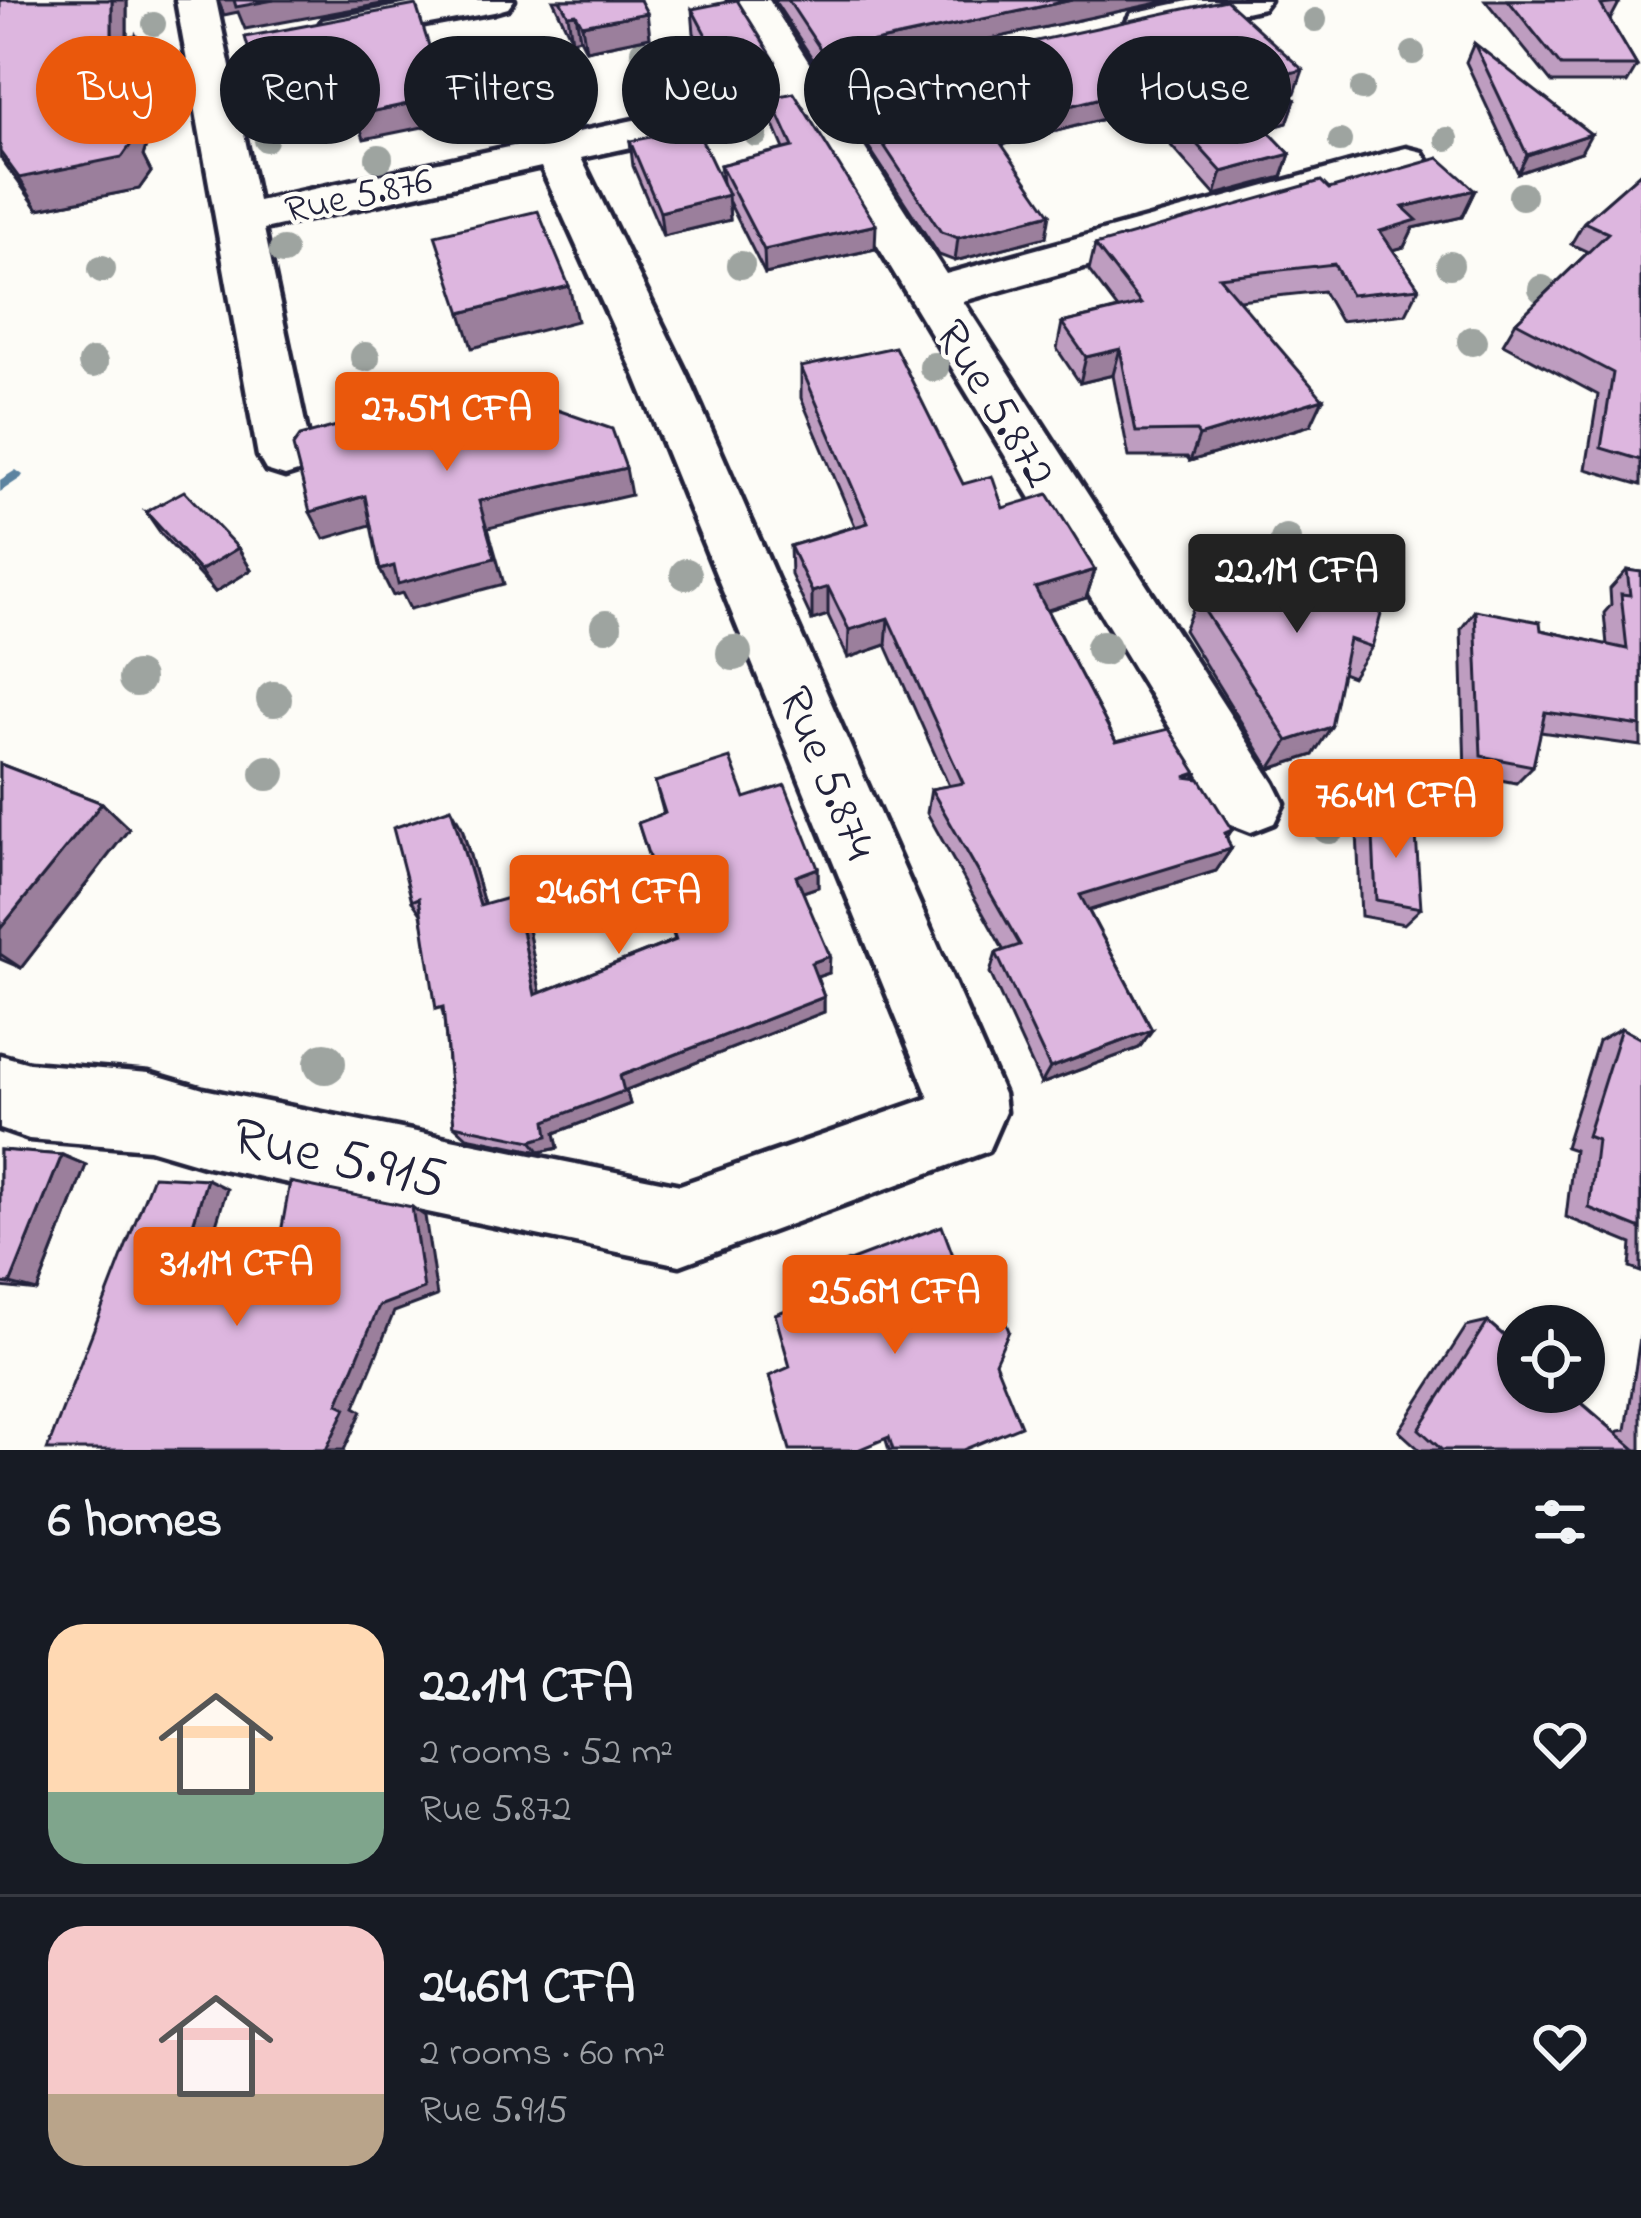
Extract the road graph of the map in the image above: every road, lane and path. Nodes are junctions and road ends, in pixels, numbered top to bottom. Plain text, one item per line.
1 (196, 0) edge
2 (494, 0) edge
3 (749, 0) edge
4 (1250, 0) edge
5 (1110, 30) edge
6 (299, 36) edge
7 (804, 91) edge
8 (804, 97) edge
9 (837, 144) edge
10 (555, 150) junction
11 (1406, 162) edge
12 (241, 218) junction
13 (931, 294) junction
14 (285, 456) dead end
15 (1251, 802) dead end
16 (0, 1092) edge
17 (680, 1225) joint

1 - 12 street
2 - 6 street
3 - 7 street, Rue 5.872
4 - 5 street
8 - 10 street, Rue 5.876
9 - 13 street, Rue 5.872
10 - 12 street, Rue 5.876
10 - 17 street, Rue 5.874
11 - 13 street
12 - 14 street
13 - 15 street, Rue 5.872
16 - 17 street, Rue 5.915

